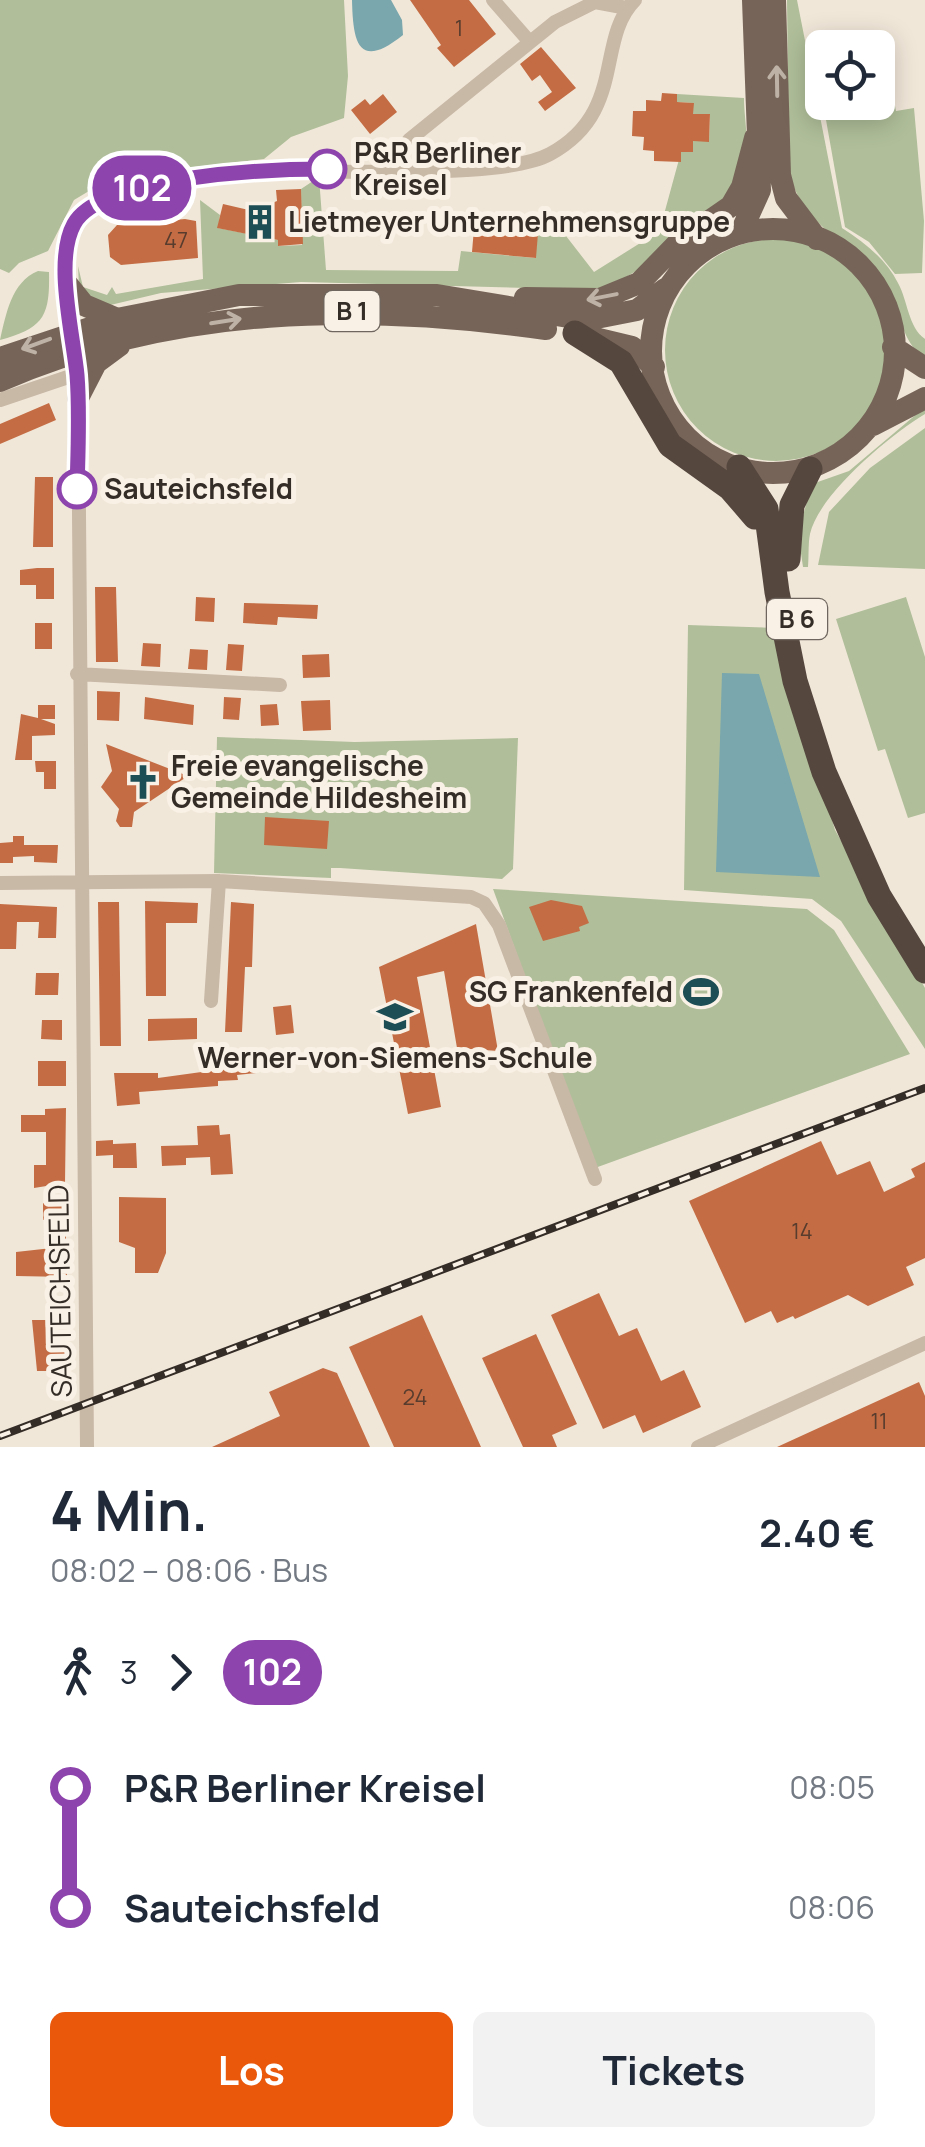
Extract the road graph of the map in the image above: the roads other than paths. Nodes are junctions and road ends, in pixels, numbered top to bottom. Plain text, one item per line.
1 (493, 0) edge
2 (753, 0) edge
3 (775, 0) edge
4 (631, 4) edge
5 (529, 41) junction
6 (755, 138) junction
7 (409, 140) dead end
8 (740, 232) junction
9 (817, 239) junction
10 (67, 273) junction
11 (666, 289) junction
12 (436, 295) junction
13 (124, 329) junction
14 (575, 333) junction
15 (893, 347) junction
16 (74, 353) junction
17 (0, 358) edge
18 (654, 367) junction
19 (925, 368) edge
20 (0, 381) edge
21 (78, 398) junction
22 (925, 398) edge
23 (0, 400) edge
24 (873, 425) junction
25 (739, 467) junction
26 (810, 469) junction
27 (774, 569) junction
28 (77, 674) junction
29 (280, 685) dead end
30 (219, 880) junction
31 (80, 881) junction
32 (0, 884) edge
33 (925, 945) edge
34 (925, 971) edge
35 (211, 1001) dead end
36 (595, 1179) dead end
37 (925, 1343) edge
38 (87, 1441) edge
39 (698, 1447) edge

1 - 5 street
2 - 6 main road
9 -> 3 main road
4 - 5 street
4 - 10 street
5 - 7 street
6 - 8 main road
6 -> 12 main road
8 - 9 main road
8 - 11 main road
9 - 15 main road
10 - 13 main road
10 - 16 street, SAUTEICHSFELD
11 - 12 main road, B 1
11 - 18 main road
12 - 13 main road, B 1
13 -> 14 main road, B 1
13 - 16 main road, B 1
13 - 21 main road
14 - 18 main road, B 1
14 - 27 highway
15 - 19 main road
15 - 24 main road
16 -> 17 main road, B 1
16 - 20 main road, B 1
16 - 21 street, SAUTEICHSFELD
16 - 23 street
18 - 25 main road
21 - 28 street, SAUTEICHSFELD
22 - 24 main road
24 - 26 main road
25 - 26 main road
25 - 27 highway, B 6
26 - 33 highway, B 6
27 - 34 highway, B 6
28 - 29 street
28 - 31 street, SAUTEICHSFELD
30 - 31 street
30 - 35 street
30 - 36 street
31 - 32 street
31 - 38 street, SAUTEICHSFELD
37 - 39 street

